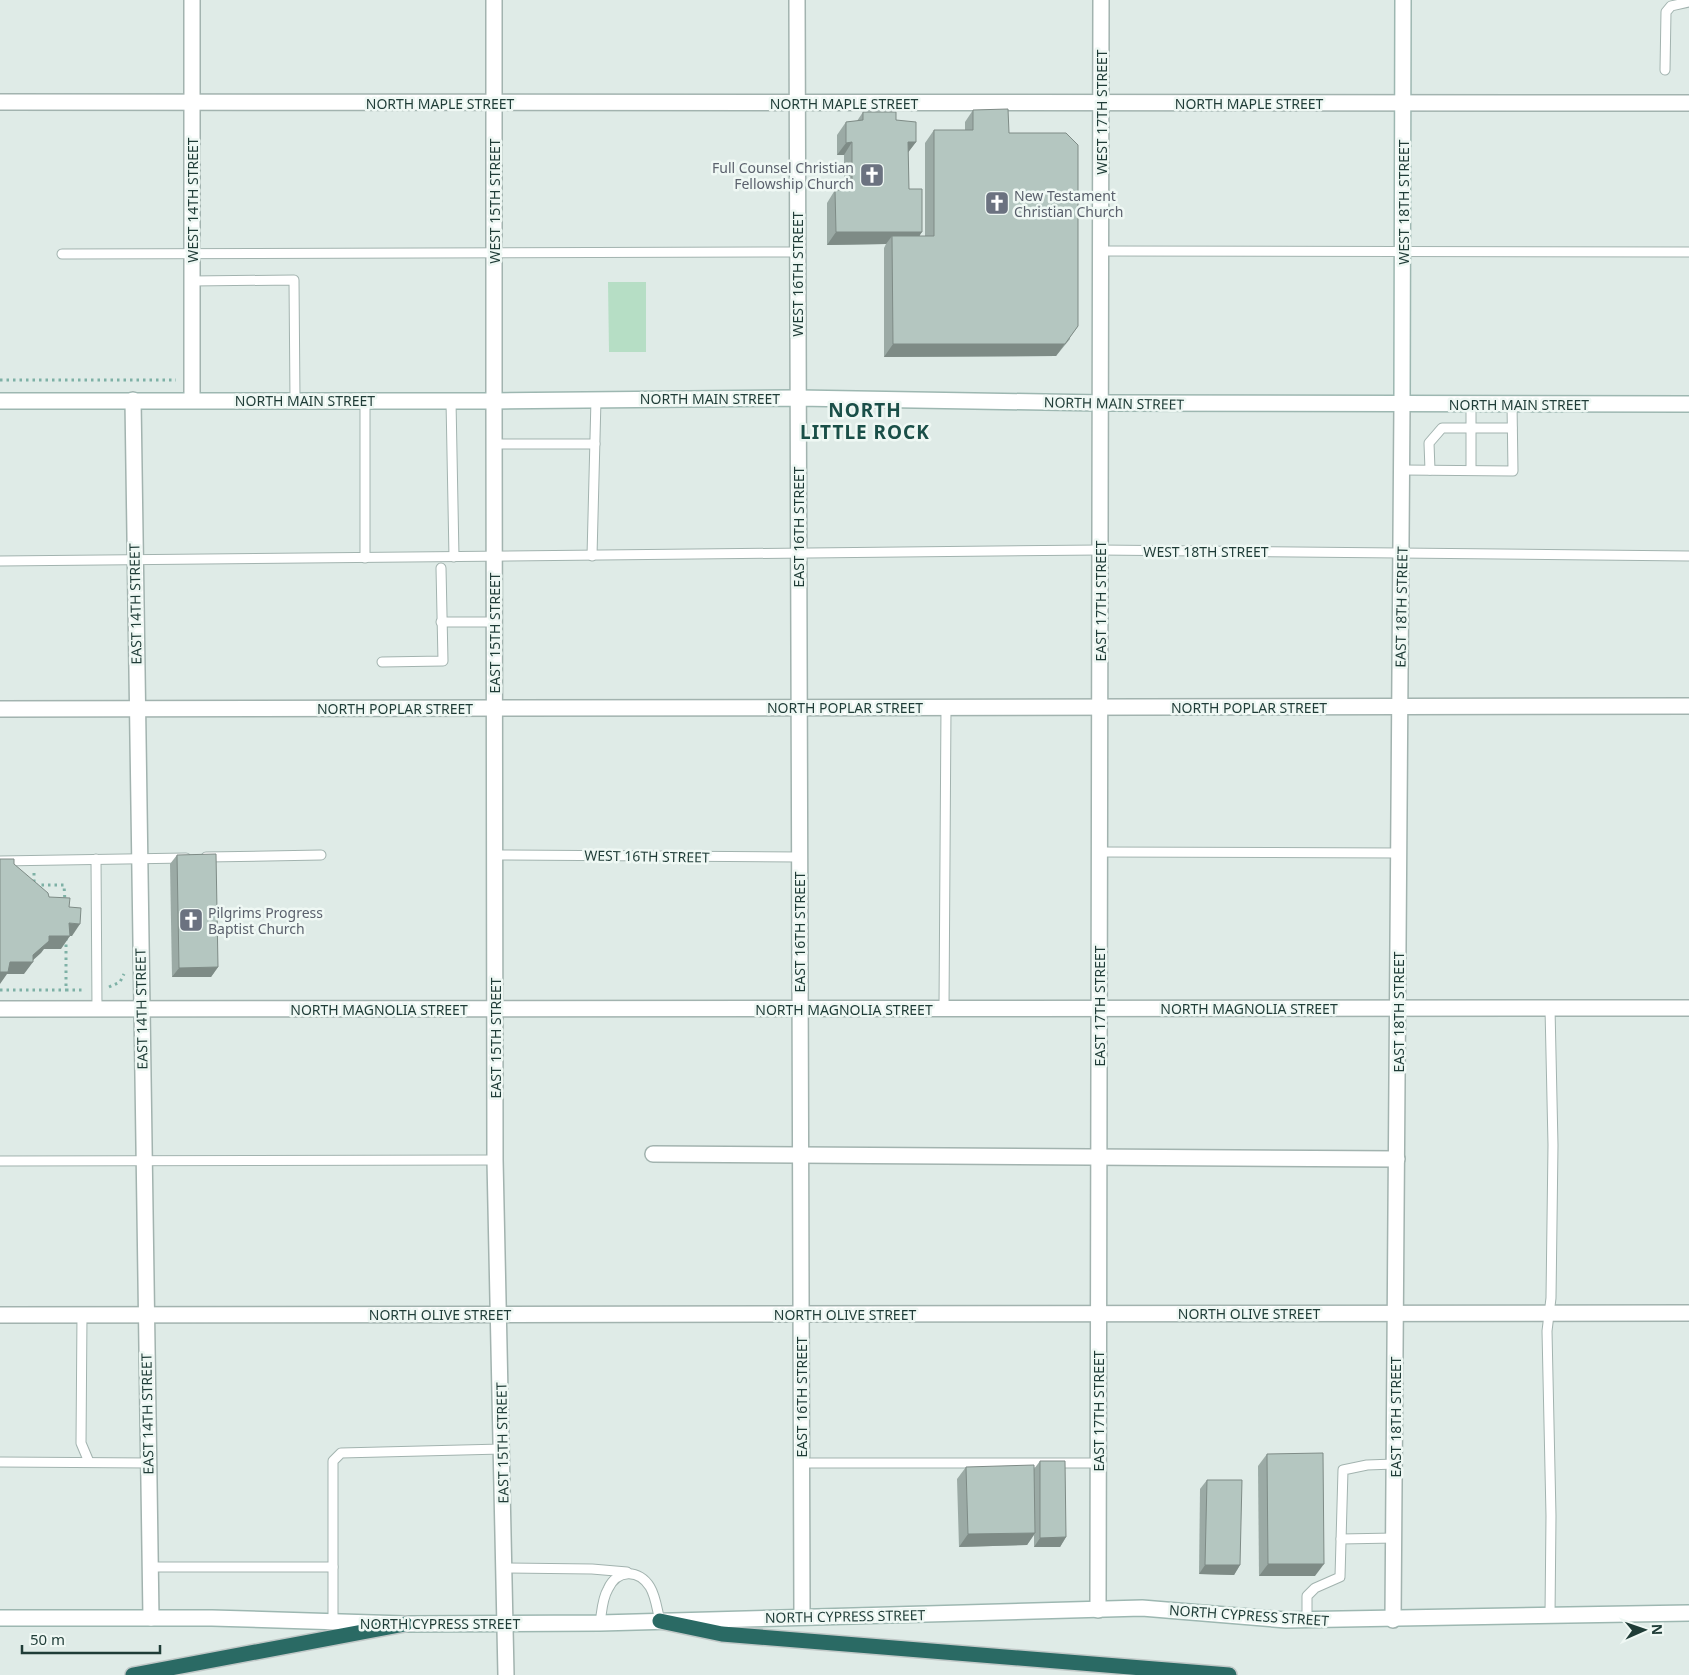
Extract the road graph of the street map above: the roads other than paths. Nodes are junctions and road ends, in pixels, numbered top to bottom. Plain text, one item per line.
1 (192, 0) edge
2 (494, 0) edge
3 (796, 0) edge
4 (1101, 0) edge
5 (1403, 0) edge
6 (1689, 2) edge
7 (1665, 70) dead end
8 (0, 102) edge
9 (797, 102) junction
10 (1102, 102) junction
11 (192, 103) junction
12 (494, 103) junction
13 (1403, 103) junction
14 (1689, 103) edge
15 (1402, 250) junction
16 (1101, 251) junction
17 (494, 252) junction
18 (797, 252) junction
19 (1689, 252) edge
20 (62, 254) dead end
21 (192, 254) junction
22 (192, 281) junction
23 (798, 398) junction
24 (596, 399) junction
25 (133, 400) junction
26 (192, 400) junction
27 (295, 400) junction
28 (0, 401) edge
29 (365, 401) junction
30 (451, 401) junction
31 (494, 401) junction
32 (1101, 403) junction
33 (1402, 404) junction
34 (1471, 404) junction
35 (1512, 404) junction
36 (1689, 404) edge
37 (1470, 428) junction
38 (1512, 428) junction
39 (494, 444) junction
40 (595, 444) junction
41 (1403, 470) junction
42 (1430, 470) junction
43 (1471, 470) junction
44 (1100, 550) junction
45 (1401, 552) junction
46 (798, 553) junction
47 (494, 556) junction
48 (592, 556) junction
49 (1689, 556) edge
50 (454, 557) junction
51 (365, 558) junction
52 (134, 560) junction
53 (0, 561) edge
54 (441, 568) dead end
55 (442, 622) junction
56 (494, 622) junction
57 (382, 662) dead end
58 (1400, 706) junction
59 (1689, 706) edge
60 (799, 707) junction
61 (946, 707) junction
62 (1100, 707) junction
63 (494, 708) junction
64 (0, 709) edge
65 (137, 709) junction
66 (1100, 852) junction
67 (1399, 853) junction
68 (494, 855) junction
69 (321, 856) dead end
70 (799, 857) junction
71 (139, 858) junction
72 (96, 859) junction
73 (0, 861) edge
74 (944, 1008) junction
75 (1099, 1008) junction
76 (1398, 1008) junction
77 (1550, 1008) junction
78 (1689, 1008) edge
79 (0, 1009) edge
80 (97, 1009) junction
81 (141, 1009) junction
82 (495, 1009) junction
83 (800, 1009) junction
84 (653, 1154) dead end
85 (800, 1155) junction
86 (1099, 1157) junction
87 (1396, 1159) junction
88 (495, 1160) junction
89 (0, 1161) edge
90 (144, 1161) junction
91 (1396, 1313) junction
92 (1550, 1313) junction
93 (1689, 1313) edge
94 (499, 1314) junction
95 (800, 1314) junction
96 (1098, 1314) junction
97 (0, 1315) edge
98 (82, 1315) junction
99 (146, 1315) junction
100 (502, 1449) junction
101 (0, 1462) edge
102 (88, 1462) junction
103 (148, 1463) junction
104 (801, 1463) junction
105 (1098, 1463) junction
106 (1394, 1464) junction
107 (1394, 1538) junction
108 (1341, 1539) junction
109 (150, 1567) junction
110 (333, 1567) junction
111 (504, 1568) junction
112 (628, 1572) junction
113 (1098, 1610) junction
114 (1689, 1613) edge
115 (1550, 1615) junction
116 (802, 1616) junction
117 (0, 1618) edge
118 (150, 1618) junction
119 (1307, 1620) junction
120 (1393, 1620) junction
121 (660, 1621) junction
122 (333, 1622) junction
123 (600, 1623) junction
124 (405, 1624) junction
125 (506, 1624) junction
126 (133, 1675) edge
127 (506, 1675) edge
128 (1229, 1675) edge

1 - 11 street, WEST 14TH STREET
2 - 12 street, WEST 15TH STREET
3 - 9 street, WEST 16TH STREET
4 - 10 street, WEST 17TH STREET
5 - 13 street, WEST 18TH STREET
6 - 7 lane
8 - 11 street, NORTH MAPLE STREET
9 - 10 street, NORTH MAPLE STREET
9 - 12 street, NORTH MAPLE STREET
9 - 18 street, WEST 16TH STREET
10 - 13 street, NORTH MAPLE STREET
10 - 16 street, WEST 17TH STREET
11 - 12 street, NORTH MAPLE STREET
11 - 21 street, WEST 14TH STREET
12 - 17 street, WEST 15TH STREET
13 - 14 street, NORTH MAPLE STREET
13 - 15 street, WEST 18TH STREET
15 - 16 lane
15 - 19 lane
15 - 33 street, WEST 18TH STREET
16 - 32 street, WEST 17TH STREET
17 - 18 lane
17 - 21 lane
17 - 31 street, WEST 15TH STREET
18 - 23 street, WEST 16TH STREET
20 - 21 lane
21 - 22 street, WEST 14TH STREET
22 - 26 street, WEST 14TH STREET
22 - 27 lane
23 - 24 street, NORTH MAIN STREET
23 - 32 street, NORTH MAIN STREET
23 - 46 street, EAST 16TH STREET
24 - 31 street, NORTH MAIN STREET
24 - 40 lane
25 - 26 street, NORTH MAIN STREET
25 - 28 street, NORTH MAIN STREET
25 - 52 street, EAST 14TH STREET
26 - 27 street, NORTH MAIN STREET
27 - 29 street, NORTH MAIN STREET
29 - 30 street, NORTH MAIN STREET
29 - 51 lane
30 - 31 street, NORTH MAIN STREET
30 - 50 lane
31 - 39 street, EAST 15TH STREET
32 - 33 street, NORTH MAIN STREET
32 - 44 street, EAST 17TH STREET
33 - 34 street, NORTH MAIN STREET
33 - 41 street, EAST 18TH STREET
34 - 35 street, NORTH MAIN STREET
34 - 37 lane
35 - 36 street, NORTH MAIN STREET
35 - 38 lane
37 - 38 lane
37 - 42 lane
37 - 43 lane
38 - 43 lane
39 - 40 lane
39 - 47 street, EAST 15TH STREET
40 - 48 lane
41 - 42 lane
41 - 45 street, EAST 18TH STREET
42 - 43 lane
44 - 45 lane, WEST 18TH STREET
44 - 46 lane, WEST 18TH STREET
44 - 62 street, EAST 17TH STREET
45 - 49 lane, WEST 18TH STREET
45 - 58 street, EAST 18TH STREET
46 - 48 lane, WEST 18TH STREET
46 - 60 street, EAST 16TH STREET
47 - 48 lane, WEST 18TH STREET
47 - 50 lane, WEST 18TH STREET
47 - 56 street, EAST 15TH STREET
50 - 51 lane, WEST 18TH STREET
51 - 52 lane, WEST 18TH STREET
52 - 53 lane, WEST 18TH STREET
52 - 65 street, EAST 14TH STREET
54 - 55 lane
55 - 56 lane
55 - 57 lane
56 - 63 street, EAST 15TH STREET
58 - 59 street, NORTH POPLAR STREET
58 - 62 street, NORTH POPLAR STREET
58 - 67 street, EAST 18TH STREET
60 - 61 street, NORTH POPLAR STREET
60 - 63 street, NORTH POPLAR STREET
60 - 70 street, EAST 16TH STREET
61 - 62 street, NORTH POPLAR STREET
61 - 74 lane
62 - 66 street, EAST 17TH STREET
63 - 65 street, NORTH POPLAR STREET
63 - 68 street, EAST 15TH STREET
64 - 65 street, NORTH POPLAR STREET
65 - 71 street, EAST 14TH STREET
66 - 67 lane
66 - 75 street, EAST 17TH STREET
67 - 76 street, EAST 18TH STREET
68 - 70 lane, WEST 16TH STREET
68 - 82 street, EAST 15TH STREET
69 - 71 lane
70 - 83 street, EAST 16TH STREET
71 - 72 lane
71 - 81 street, EAST 14TH STREET
72 - 73 lane
72 - 80 lane
74 - 75 street, NORTH MAGNOLIA STREET
74 - 83 street, NORTH MAGNOLIA STREET
75 - 76 street, NORTH MAGNOLIA STREET
75 - 86 street, EAST 17TH STREET
76 - 77 street, NORTH MAGNOLIA STREET
76 - 87 street, EAST 18TH STREET
77 - 78 street, NORTH MAGNOLIA STREET
77 - 92 lane
79 - 80 street, NORTH MAGNOLIA STREET
80 - 81 street, NORTH MAGNOLIA STREET
81 - 82 street, NORTH MAGNOLIA STREET
81 - 90 street, EAST 14TH STREET
82 - 83 street, NORTH MAGNOLIA STREET
82 - 88 street, EAST 15TH STREET
83 - 85 street, EAST 16TH STREET
84 - 85 street
85 - 86 street
85 - 95 street, EAST 16TH STREET
86 - 87 street
86 - 96 street, EAST 17TH STREET
87 - 91 street, EAST 18TH STREET
88 - 90 lane
88 - 94 street, EAST 15TH STREET
89 - 90 lane
90 - 99 street, EAST 14TH STREET
91 - 92 street, NORTH OLIVE STREET
91 - 96 street, NORTH OLIVE STREET
91 - 106 street, EAST 18TH STREET
92 - 93 street, NORTH OLIVE STREET
92 - 115 lane
94 - 95 street, NORTH OLIVE STREET
94 - 99 street, NORTH OLIVE STREET
94 - 100 street, EAST 15TH STREET
95 - 96 street, NORTH OLIVE STREET
95 - 104 street, EAST 16TH STREET
96 - 105 street, EAST 17TH STREET
97 - 98 street, NORTH OLIVE STREET
98 - 99 street, NORTH OLIVE STREET
98 - 102 lane
99 - 103 street, EAST 14TH STREET
100 - 110 lane
100 - 111 street, EAST 15TH STREET
101 - 102 lane
102 - 103 lane
103 - 109 street, EAST 14TH STREET
104 - 105 lane
104 - 116 street, EAST 16TH STREET
105 - 113 street, EAST 17TH STREET
106 - 107 street, EAST 18TH STREET
106 - 108 lane
107 - 108 lane
107 - 120 street, EAST 18TH STREET
108 - 119 lane
109 - 110 lane
109 - 118 street, EAST 14TH STREET
110 - 122 lane
111 - 112 lane
111 - 125 street, EAST 15TH STREET
112 - 121 lane
112 - 123 lane
113 - 116 street, NORTH CYPRESS STREET
113 - 119 street, NORTH CYPRESS STREET
114 - 115 street, NORTH CYPRESS STREET
115 - 120 street, NORTH CYPRESS STREET
116 - 121 street, NORTH CYPRESS STREET
117 - 118 street, NORTH CYPRESS STREET
118 - 122 street, NORTH CYPRESS STREET
119 - 120 street, NORTH CYPRESS STREET
121 - 123 street, NORTH CYPRESS STREET
121 - 128 highway
122 - 124 street, NORTH CYPRESS STREET
123 - 125 street, NORTH CYPRESS STREET
124 - 125 street, NORTH CYPRESS STREET
124 - 126 highway
125 - 127 street, EAST 15TH STREET

